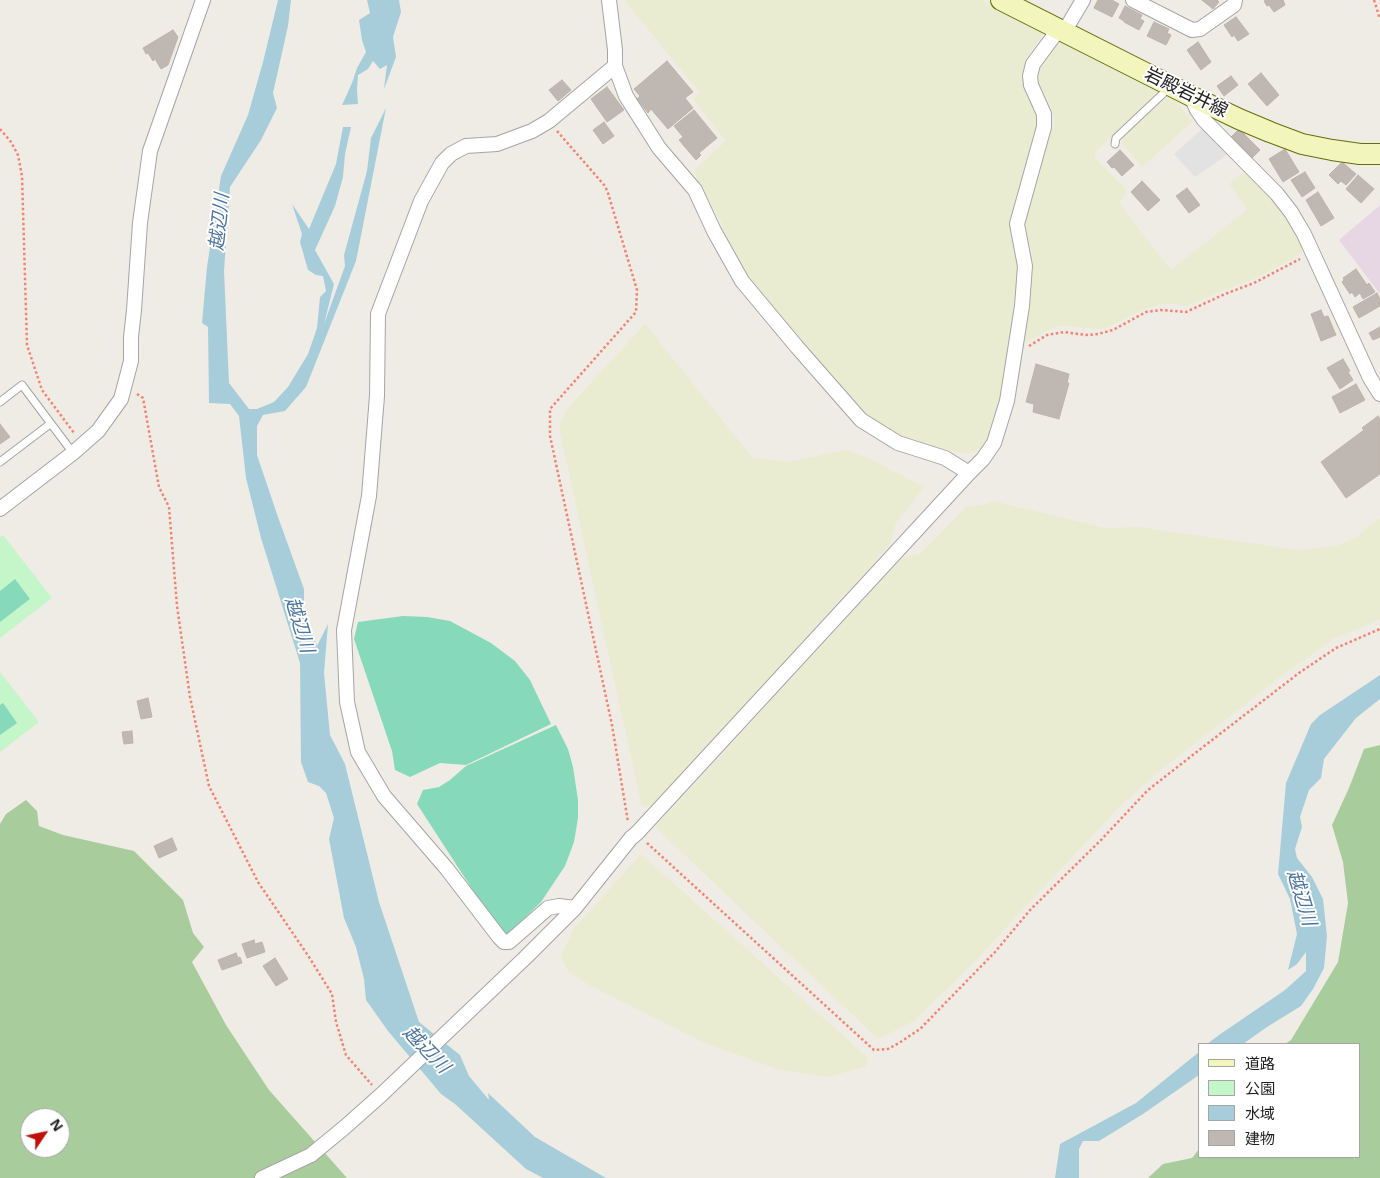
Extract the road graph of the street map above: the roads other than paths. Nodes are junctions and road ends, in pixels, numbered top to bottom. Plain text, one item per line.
1 (203, 0) edge
2 (610, 0) edge
3 (1002, 0) edge
4 (1083, 0) edge
5 (1133, 0) edge
6 (1235, 0) edge
7 (1062, 31) junction
8 (615, 66) junction
9 (1172, 86) junction
10 (1191, 96) junction
11 (1115, 144) dead end
12 (1380, 154) edge
13 (1380, 394) edge
14 (0, 402) edge
15 (50, 424) junction
16 (77, 449) junction
17 (0, 462) edge
18 (969, 473) junction
19 (0, 509) edge
20 (575, 908) junction
21 (262, 1178) edge

1 - 16 street
2 - 8 street
3 - 7 main road, 岩殿岩井線
4 - 7 street
5 - 6 street
7 - 9 main road, 岩殿岩井線
7 - 18 street
8 - 18 street
8 - 20 street
9 - 10 main road, 岩殿岩井線
9 - 11 lane
10 - 12 main road, 岩殿岩井線
10 - 13 street
14 - 15 lane
15 - 16 lane
15 - 17 lane
16 - 19 street
18 - 20 street
20 - 21 street

